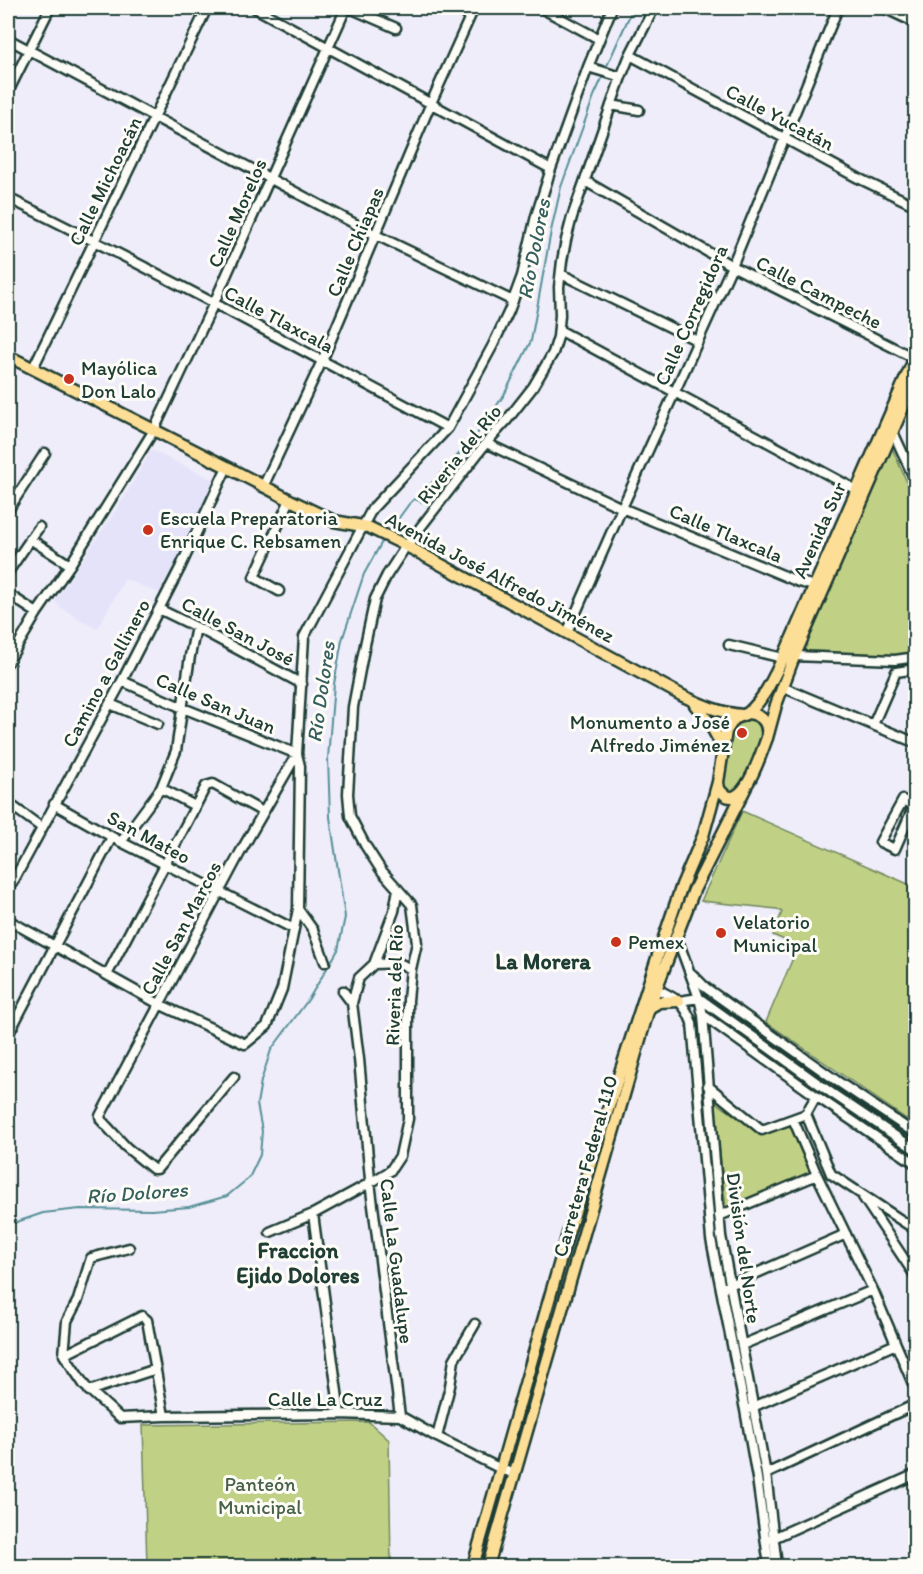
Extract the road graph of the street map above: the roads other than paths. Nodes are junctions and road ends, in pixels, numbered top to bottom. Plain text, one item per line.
1 (50, 8) edge
2 (207, 8) edge
3 (255, 8) edge
4 (348, 8) edge
5 (474, 8) edge
6 (541, 8) edge
7 (612, 8) edge
8 (654, 8) edge
9 (838, 8) edge
10 (884, 8) edge
11 (915, 23) edge
12 (396, 28) dead end
13 (8, 39) edge
14 (599, 39) junction
15 (328, 48) junction
16 (29, 50) junction
17 (630, 55) junction
18 (592, 68) junction
19 (619, 77) junction
20 (8, 92) edge
21 (431, 104) junction
22 (611, 105) junction
23 (639, 110) dead end
24 (154, 118) junction
25 (784, 138) junction
26 (551, 169) junction
27 (271, 178) junction
28 (585, 181) junction
29 (8, 198) edge
30 (915, 206) edge
31 (376, 235) junction
32 (94, 240) junction
33 (732, 266) junction
34 (561, 274) junction
35 (513, 301) junction
36 (214, 303) junction
37 (559, 330) junction
38 (698, 341) junction
39 (8, 356) edge
40 (915, 358) edge
41 (322, 361) junction
42 (33, 368) junction
43 (915, 378) edge
44 (675, 392) junction
45 (448, 428) junction
46 (154, 430) junction
47 (893, 432) junction
48 (486, 443) junction
49 (45, 453) dead end
50 (227, 467) junction
51 (915, 482) edge
52 (263, 487) junction
53 (861, 492) junction
54 (290, 500) junction
55 (622, 508) junction
56 (8, 510) edge
57 (39, 527) dead end
58 (365, 527) junction
59 (30, 539) junction
60 (405, 545) junction
61 (70, 565) junction
62 (8, 572) edge
63 (819, 587) junction
64 (279, 591) dead end
65 (8, 594) edge
66 (159, 609) junction
67 (37, 613) junction
68 (196, 627) junction
69 (567, 633) junction
70 (729, 645) dead end
71 (795, 656) junction
72 (915, 657) edge
73 (8, 662) edge
74 (783, 666) junction
75 (915, 669) edge
76 (122, 681) junction
77 (302, 684) junction
78 (782, 687) junction
79 (683, 696) junction
80 (110, 704) junction
81 (183, 708) junction
82 (745, 714) junction
83 (158, 724) dead end
84 (873, 725) junction
85 (767, 738) junction
86 (915, 743) edge
87 (723, 751) junction
88 (297, 754) junction
89 (718, 782) junction
90 (746, 787) junction
91 (161, 788) junction
92 (8, 803) edge
93 (54, 804) junction
94 (914, 804) edge
95 (195, 806) junction
96 (263, 812) junction
97 (41, 827) junction
98 (112, 837) junction
99 (121, 842) junction
100 (165, 864) junction
101 (682, 885) junction
102 (398, 889) junction
103 (8, 891) edge
104 (219, 892) junction
105 (298, 909) junction
106 (8, 920) edge
107 (294, 929) junction
108 (676, 935) junction
109 (54, 946) junction
110 (325, 962) dead end
111 (374, 964) junction
112 (411, 969) junction
113 (689, 971) junction
114 (107, 975) junction
115 (657, 989) junction
116 (343, 992) dead end
117 (699, 998) junction
118 (679, 1000) junction
119 (352, 1003) junction
120 (159, 1004) junction
121 (649, 1008) junction
122 (703, 1015) junction
123 (8, 1035) edge
124 (234, 1077) dead end
125 (697, 1081) junction
126 (709, 1087) junction
127 (816, 1096) junction
128 (806, 1114) junction
129 (793, 1119) junction
130 (915, 1134) edge
131 (915, 1150) edge
132 (915, 1164) edge
133 (817, 1174) junction
134 (370, 1183) junction
135 (861, 1194) junction
136 (313, 1214) junction
137 (719, 1216) junction
138 (915, 1230) edge
139 (270, 1232) dead end
140 (846, 1234) junction
141 (129, 1248) dead end
142 (915, 1277) edge
143 (730, 1285) junction
144 (721, 1289) junction
145 (873, 1290) junction
146 (475, 1324) dead end
147 (896, 1344) junction
148 (742, 1345) junction
149 (64, 1355) junction
150 (156, 1369) junction
151 (89, 1391) junction
152 (915, 1391) edge
153 (915, 1404) edge
154 (749, 1409) junction
155 (340, 1414) junction
156 (164, 1416) junction
157 (400, 1416) junction
158 (437, 1437) junction
159 (501, 1469) junction
160 (515, 1474) junction
161 (766, 1474) junction
162 (915, 1474) edge
163 (770, 1540) junction
164 (473, 1566) edge
165 (488, 1566) edge
166 (769, 1566) edge
167 (777, 1566) edge

1 - 16 street
2 - 24 street, Calle Michoacán
3 - 15 street
4 - 12 street
4 - 15 street, Calle Morelos
5 - 21 street, Calle Chiapas
6 - 14 street
7 - 14 street, Riveria del Río
8 - 17 street, Riveria del Río
9 - 25 street, Calle Corregidora
10 - 11 street
13 - 16 street
14 - 18 street, Riveria del Río
15 - 21 street
15 - 27 street, Calle Morelos
16 - 20 street
16 - 24 street
17 - 19 street, Riveria del Río
17 - 25 street, Calle Yucatán
18 - 19 street
18 - 26 street, Riveria del Río
19 - 22 street, Riveria del Río
21 - 26 street
21 - 31 street, Calle Chiapas
22 - 23 street
22 - 28 street, Riveria del Río
24 - 27 street
24 - 32 street, Calle Michoacán
25 - 30 street, Calle Yucatán
25 - 33 street, Calle Corregidora
26 - 35 street, Riveria del Río
27 - 31 street
27 - 36 street, Calle Morelos
28 - 33 street, Calle Campeche
28 - 34 street, Riveria del Río
29 - 32 street, Calle Tlaxcala
31 - 35 street
31 - 41 street, Calle Chiapas
32 - 36 street, Calle Tlaxcala
32 - 42 street, Calle Michoacán
33 - 38 street, Calle Corregidora
33 - 40 street, Calle Campeche
34 - 37 street, Riveria del Río
34 - 38 street
35 - 45 street, Riveria del Río
36 - 41 street, Calle Tlaxcala
36 - 46 street, Calle Morelos
37 - 44 street
37 - 48 street, Riveria del Río
38 - 44 street, Calle Corregidora
39 - 42 main road, Avenida José Alfredo Jiménez
40 - 53 main road, Avenida Sur
41 - 45 street, Calle Tlaxcala
41 - 52 street, Calle Chiapas
42 - 46 main road, Avenida José Alfredo Jiménez
43 - 47 main road, Avenida Sur
44 - 53 street
44 - 55 street, Calle Corregidora
45 - 58 street, Riveria del Río
46 - 50 main road, Avenida José Alfredo Jiménez
46 - 61 street, Calle Morelos
47 - 51 street
47 - 53 main road, Avenida Sur
48 - 55 street, Calle Tlaxcala
48 - 60 street, Riveria del Río
49 - 56 street
50 - 52 main road, Avenida José Alfredo Jiménez
50 - 66 street, Camino a Gallinero
52 - 54 main road, Avenida José Alfredo Jiménez
53 - 63 main road, Avenida Sur
54 - 58 main road, Avenida José Alfredo Jiménez
54 - 64 street
55 - 63 street, Calle Tlaxcala
55 - 69 street, Calle Corregidora
57 - 59 street
58 - 60 main road, Avenida José Alfredo Jiménez
58 - 77 street, Riveria del Río
59 - 61 street
59 - 62 street
60 - 69 main road, Avenida José Alfredo Jiménez
60 - 102 street, Riveria del Río
61 - 67 street, Calle Morelos
63 - 71 main road, Avenida Sur
63 - 74 main road, Avenida Sur
65 - 67 street
66 - 68 street, Calle San José
66 - 76 street, Camino a Gallinero
67 - 73 street, Calle Morelos
68 - 77 street, Calle San José
68 - 81 street
69 - 79 main road, Avenida José Alfredo Jiménez
70 - 74 street
71 - 72 street
71 - 74 main road, Avenida Sur
74 - 78 main road, Avenida Sur
74 - 82 main road, Avenida Sur
75 - 84 street
76 - 80 street, Camino a Gallinero
76 - 81 street, Calle San Juan
77 - 88 street, Riveria del Río
78 - 84 street
78 - 85 main road, Avenida Sur
79 - 82 main road
79 - 87 main road
80 - 83 street
80 - 93 street, Camino a Gallinero
81 - 88 street, Calle San Juan
81 - 91 street
82 - 85 main road
82 - 87 main road, Avenida Sur
84 - 86 street
85 - 90 main road, Avenida Sur
87 - 89 main road, Carretera Federal 110
88 - 96 street, Calle San Marcos
88 - 105 street, Riveria del Río
89 - 90 main road
89 - 101 main road, Carretera Federal 110
90 - 108 main road, Carretera Federal 110
91 - 95 street
91 - 99 street
92 - 97 street
93 - 97 street, Camino a Gallinero
93 - 98 street, San Mateo
94 - 94 street
95 - 96 street
95 - 100 street
96 - 104 street, Calle San Marcos
97 - 103 street, Camino a Gallinero
98 - 99 street, San Mateo
98 - 109 street
99 - 100 street, San Mateo
100 - 104 street, San Mateo
100 - 114 street
101 - 115 main road
101 - 159 main road, Carretera Federal 110
102 - 111 street
102 - 112 street, Riveria del Río
104 - 107 street, San Mateo
104 - 120 street, Calle San Marcos
105 - 107 street, Riveria del Río
105 - 110 street
106 - 109 street
107 - 120 street, Riveria del Río
108 - 113 street, División del Norte
108 - 115 main road, Carretera Federal 110
109 - 114 street
109 - 123 street
111 - 112 street
111 - 119 street
112 - 134 street, Riveria del Río
113 - 117 street, División del Norte
113 - 130 street
114 - 120 street
115 - 118 street
115 - 121 main road, Carretera Federal 110
116 - 119 street
117 - 118 street
117 - 122 street, División del Norte
117 - 131 street
118 - 121 main road
118 - 125 street, División del Norte
119 - 134 street, Calle La Guadalupe
120 - 124 street, Calle San Marcos
121 - 160 main road, Carretera Federal 110
122 - 126 street, División del Norte
122 - 127 street
125 - 126 street
125 - 144 street, División del Norte
126 - 129 street
126 - 137 street, División del Norte
127 - 128 street
127 - 132 street
128 - 129 street
128 - 135 street
129 - 133 street
133 - 137 street
133 - 140 street
134 - 136 street, Riveria del Río
134 - 157 street, Calle La Guadalupe
135 - 138 street
135 - 142 street
136 - 139 street, Riveria del Río
136 - 155 street
137 - 143 street, División del Norte
140 - 143 street
140 - 145 street
141 - 149 street
143 - 144 street
143 - 148 street, División del Norte
144 - 154 street, División del Norte
145 - 147 street
145 - 148 street
146 - 158 street
147 - 152 street
147 - 154 street
148 - 154 street, División del Norte
149 - 150 street
149 - 151 street
150 - 151 street
150 - 156 street
151 - 156 street, Calle La Cruz
153 - 161 street
154 - 161 street, División del Norte
154 - 163 street, División del Norte
155 - 156 street, Calle La Cruz
155 - 157 street, Calle La Cruz
157 - 158 street, Calle La Cruz
158 - 159 street, Calle La Cruz
159 - 160 street, Calle La Cruz
159 - 164 main road, Carretera Federal 110
160 - 165 main road, Carretera Federal 110
161 - 163 street, División del Norte
162 - 163 street
163 - 166 street, División del Norte
163 - 167 street, División del Norte

